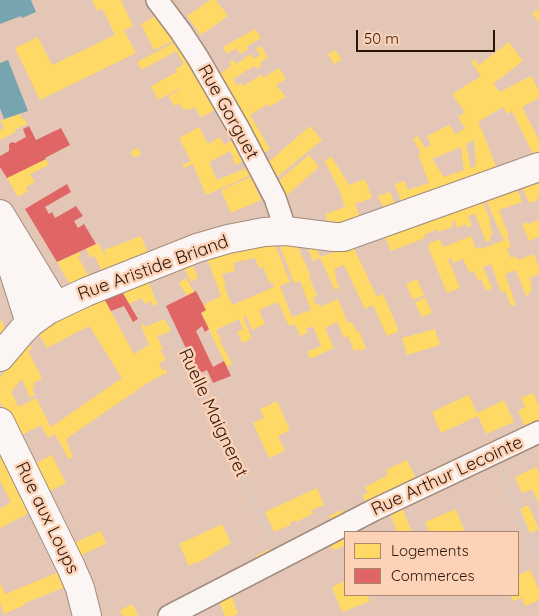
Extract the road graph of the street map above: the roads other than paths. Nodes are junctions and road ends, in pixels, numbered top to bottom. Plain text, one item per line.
1 (156, 0) edge
2 (539, 167) edge
3 (0, 214) edge
4 (0, 228) edge
5 (286, 231) junction
6 (56, 306) junction
7 (30, 323) junction
8 (0, 357) edge
9 (0, 422) edge
10 (539, 432) edge
11 (87, 616) edge
12 (169, 616) edge

1 - 5 street, Rue Gorguet
2 - 5 street, Rue Aristide Briand
3 - 6 street
4 - 7 street
5 - 6 street, Rue Aristide Briand
6 - 7 street, Rue Aristide Briand
7 - 8 street
9 - 11 street, Rue aux Loups
10 - 12 street, Rue Arthur Lecointe

